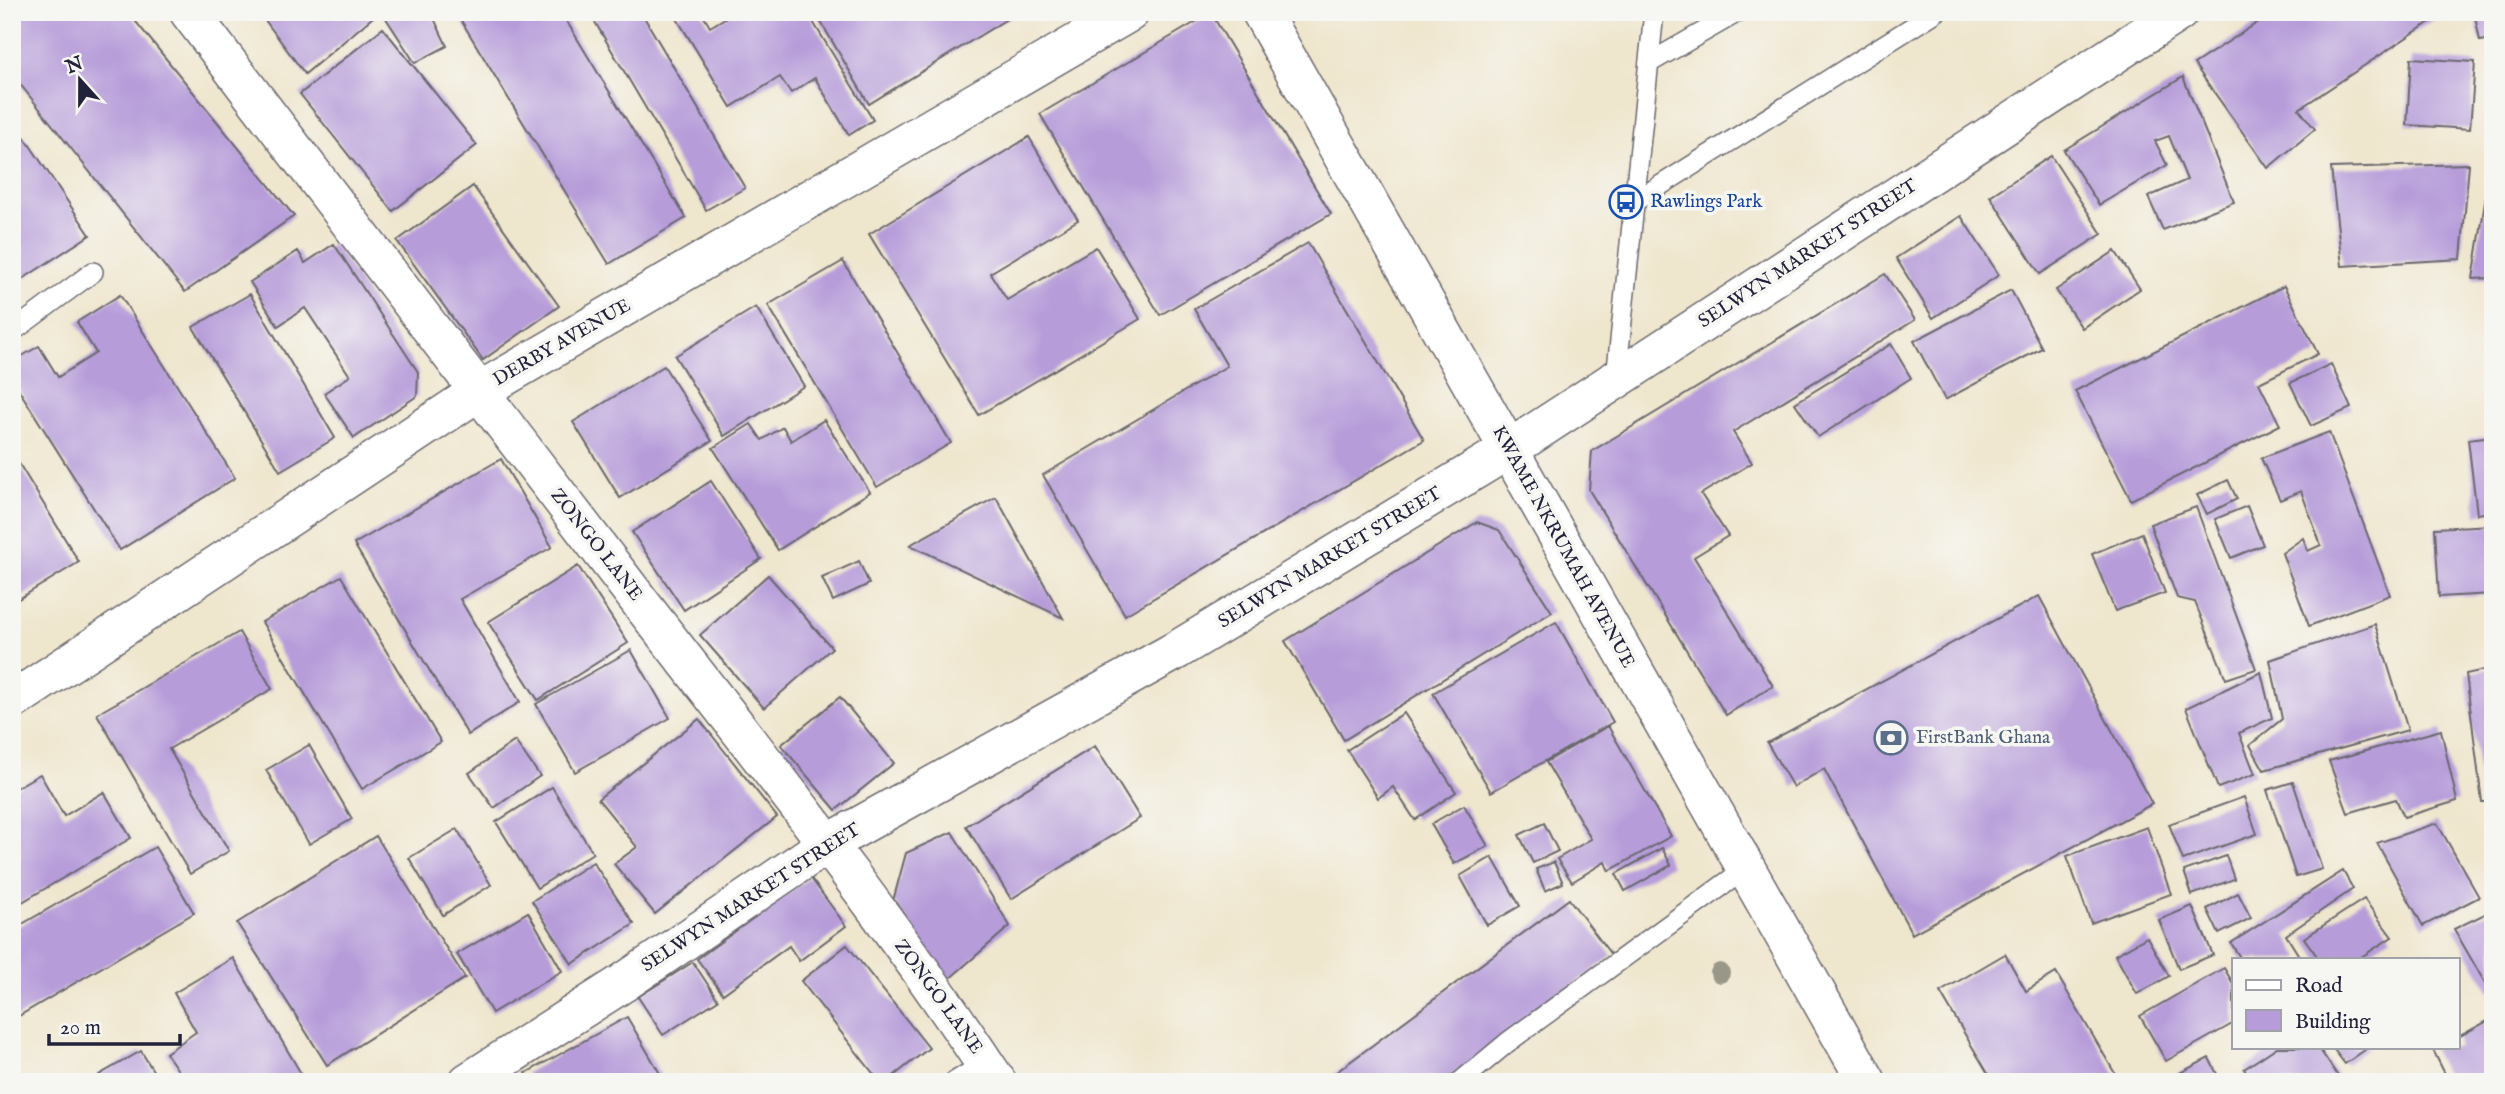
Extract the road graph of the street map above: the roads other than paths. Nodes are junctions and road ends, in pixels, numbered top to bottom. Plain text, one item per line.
1 (189, 12) edge
2 (1130, 12) edge
3 (1261, 12) edge
4 (1654, 12) edge
5 (1738, 12) edge
6 (1936, 12) edge
7 (2179, 12) edge
8 (1649, 63) junction
9 (1634, 202) junction
10 (93, 272) dead end
11 (12, 332) edge
12 (1616, 379) junction
13 (478, 392) junction
14 (1508, 450) junction
15 (12, 701) edge
16 (827, 844) junction
17 (1745, 869) junction
18 (979, 1075) edge
19 (468, 1082) edge
20 (1460, 1082) edge
21 (1867, 1082) edge

1 - 13 main road, ZONGO LANE
2 - 13 main road, DERBY AVENUE
3 - 14 main road, KWAME NKRUMAH AVENUE
4 - 8 lane
5 - 8 lane
6 - 9 lane
7 - 12 main road, SELWYN MARKET STREET
8 - 9 lane
9 - 12 lane
10 - 11 lane
12 - 14 main road, SELWYN MARKET STREET
13 - 15 main road, DERBY AVENUE
13 - 16 main road, ZONGO LANE
14 - 16 main road, SELWYN MARKET STREET
14 - 17 main road, KWAME NKRUMAH AVENUE
16 - 18 main road, ZONGO LANE
16 - 19 main road, SELWYN MARKET STREET
17 - 20 lane
17 - 21 main road, KWAME NKRUMAH AVENUE

